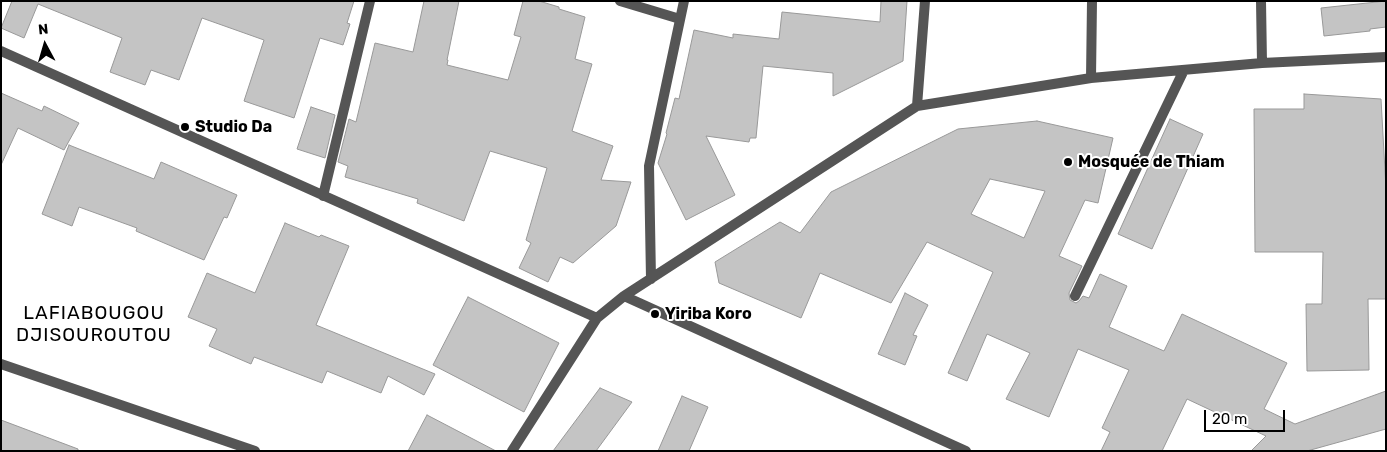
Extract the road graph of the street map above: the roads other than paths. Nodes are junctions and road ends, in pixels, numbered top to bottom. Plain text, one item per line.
1 (370, 1) edge
2 (620, 1) edge
3 (684, 1) edge
4 (925, 1) edge
5 (1092, 1) edge
6 (1261, 1) edge
7 (680, 19) junction
8 (1, 52) edge
9 (1386, 57) edge
10 (1262, 63) junction
11 (1184, 70) junction
12 (1091, 78) junction
13 (917, 106) junction
14 (323, 196) junction
15 (651, 279) junction
16 (624, 296) junction
17 (1075, 296) dead end
18 (598, 318) junction
19 (1, 364) edge
20 (235, 448) edge
21 (255, 451) edge
22 (512, 451) edge
23 (966, 451) edge

1 - 14 street
2 - 7 street
3 - 7 street
4 - 13 street
5 - 12 street
6 - 10 street
7 - 15 street
8 - 14 street
9 - 10 street
10 - 11 street
11 - 12 street
11 - 17 street
12 - 13 street
13 - 15 street
14 - 18 street
15 - 16 street
16 - 18 street
16 - 23 street
18 - 22 street
19 - 20 street
20 - 21 street

